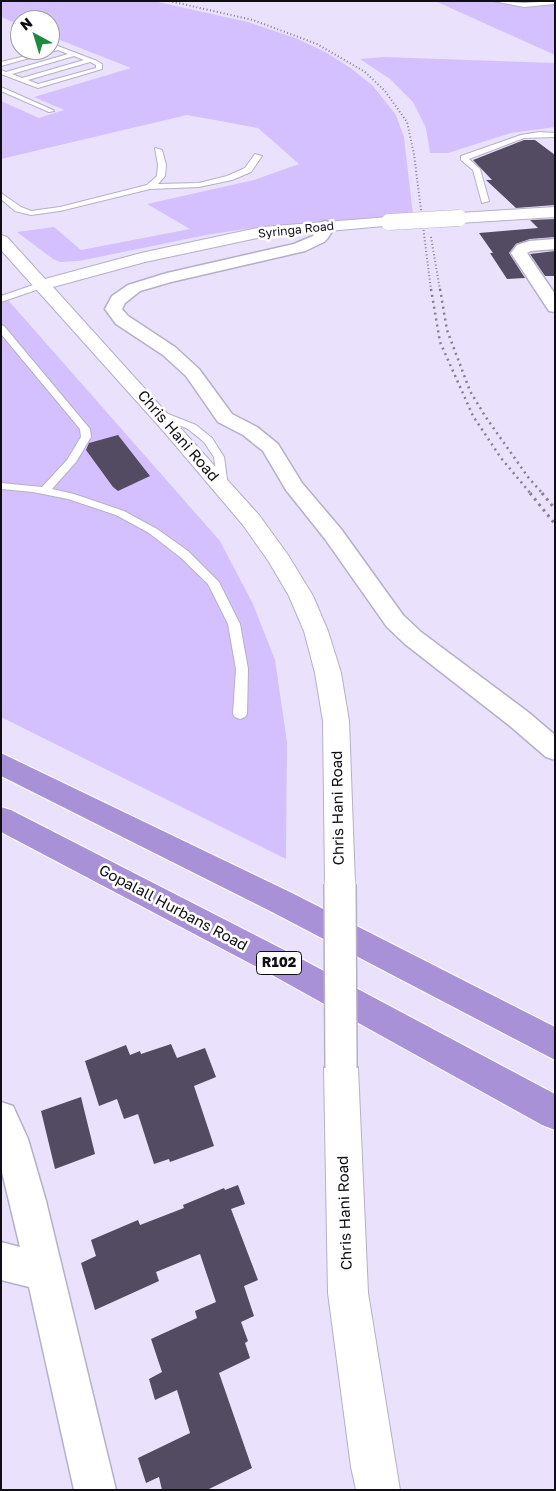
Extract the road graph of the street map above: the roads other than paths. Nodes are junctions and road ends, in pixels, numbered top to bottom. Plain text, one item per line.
1 (496, 1) edge
2 (555, 2) edge
3 (60, 48) edge
4 (75, 54) junction
5 (16, 60) edge
6 (90, 60) junction
7 (1, 64) edge
8 (4, 73) edge
9 (21, 80) junction
10 (1, 89) edge
11 (51, 111) dead end
12 (555, 135) edge
13 (158, 150) dead end
14 (258, 156) dead end
15 (150, 187) junction
16 (1, 195) edge
17 (485, 201) dead end
18 (555, 212) edge
19 (325, 226) junction
20 (1, 240) edge
21 (555, 244) edge
22 (42, 285) junction
23 (1, 299) edge
24 (555, 307) edge
25 (1, 328) edge
26 (1, 486) edge
27 (45, 491) junction
28 (240, 714) dead end
29 (555, 750) edge
30 (1, 763) edge
31 (1, 818) edge
32 (555, 1044) edge
33 (555, 1113) edge
34 (1, 1118) edge
35 (1, 1261) edge
36 (44, 1272) junction
37 (95, 1490) edge
38 (378, 1490) edge

1 - 2 lane
3 - 4 lane
4 - 6 lane
4 - 8 lane
5 - 7 lane
6 - 9 lane
6 - 9 lane
8 - 9 lane
10 - 11 lane
12 - 17 lane
13 - 15 lane
14 - 15 lane
15 - 16 lane
18 - 19 street, Syringa Road, bridge
19 - 22 street, Syringa Road
19 - 29 street
20 - 22 street, Chris Hani Road
21 - 24 street
22 - 23 lane
22 - 38 street, Chris Hani Road, bridge
25 - 27 lane
26 - 27 lane
27 - 28 lane
30 - 32 highway
31 - 33 highway, Gopalall Hurbans Road / R102
34 - 36 street
35 - 36 street
36 - 37 street

